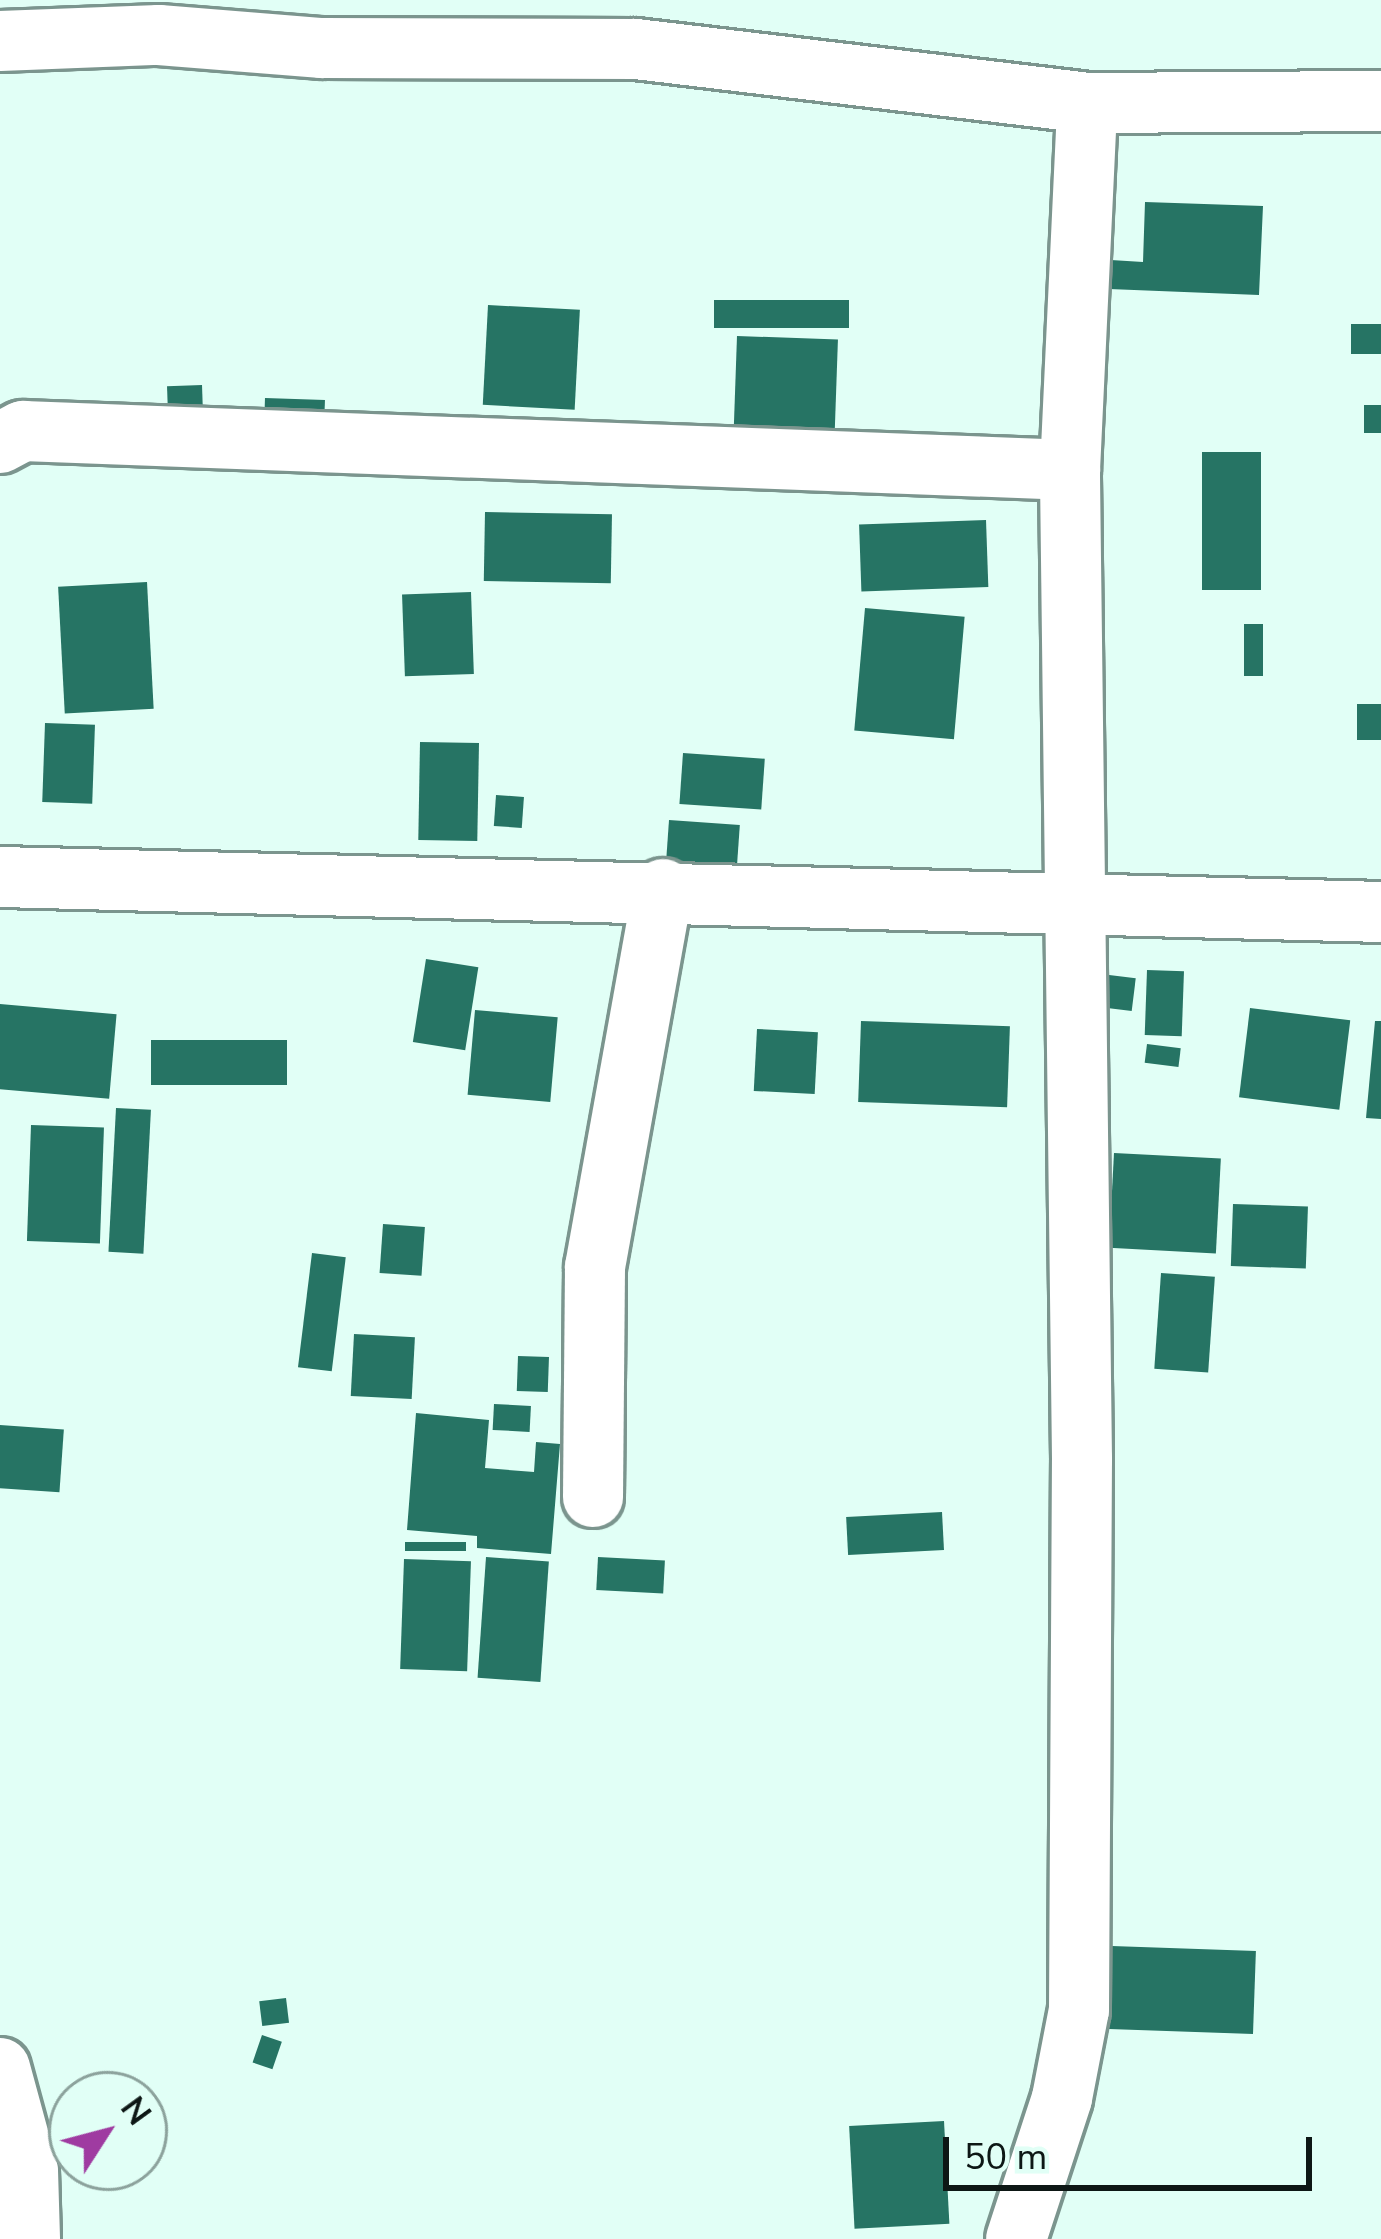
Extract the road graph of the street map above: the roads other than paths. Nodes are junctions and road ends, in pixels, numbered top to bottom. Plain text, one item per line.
1 (635, 24) edge
2 (0, 41) edge
3 (1381, 101) edge
4 (1088, 103) junction
5 (0, 443) edge
6 (1070, 470) junction
7 (0, 877) edge
8 (663, 889) junction
9 (1074, 901) junction
10 (1381, 912) edge
11 (592, 1497) dead end
12 (0, 2068) edge
13 (30, 2239) edge
14 (1016, 2239) edge

1 - 2 street
1 - 4 street
3 - 4 street
4 - 6 street
5 - 6 street
6 - 9 street
7 - 8 street
8 - 9 street
8 - 11 street
9 - 10 street
9 - 14 street
12 - 13 street

